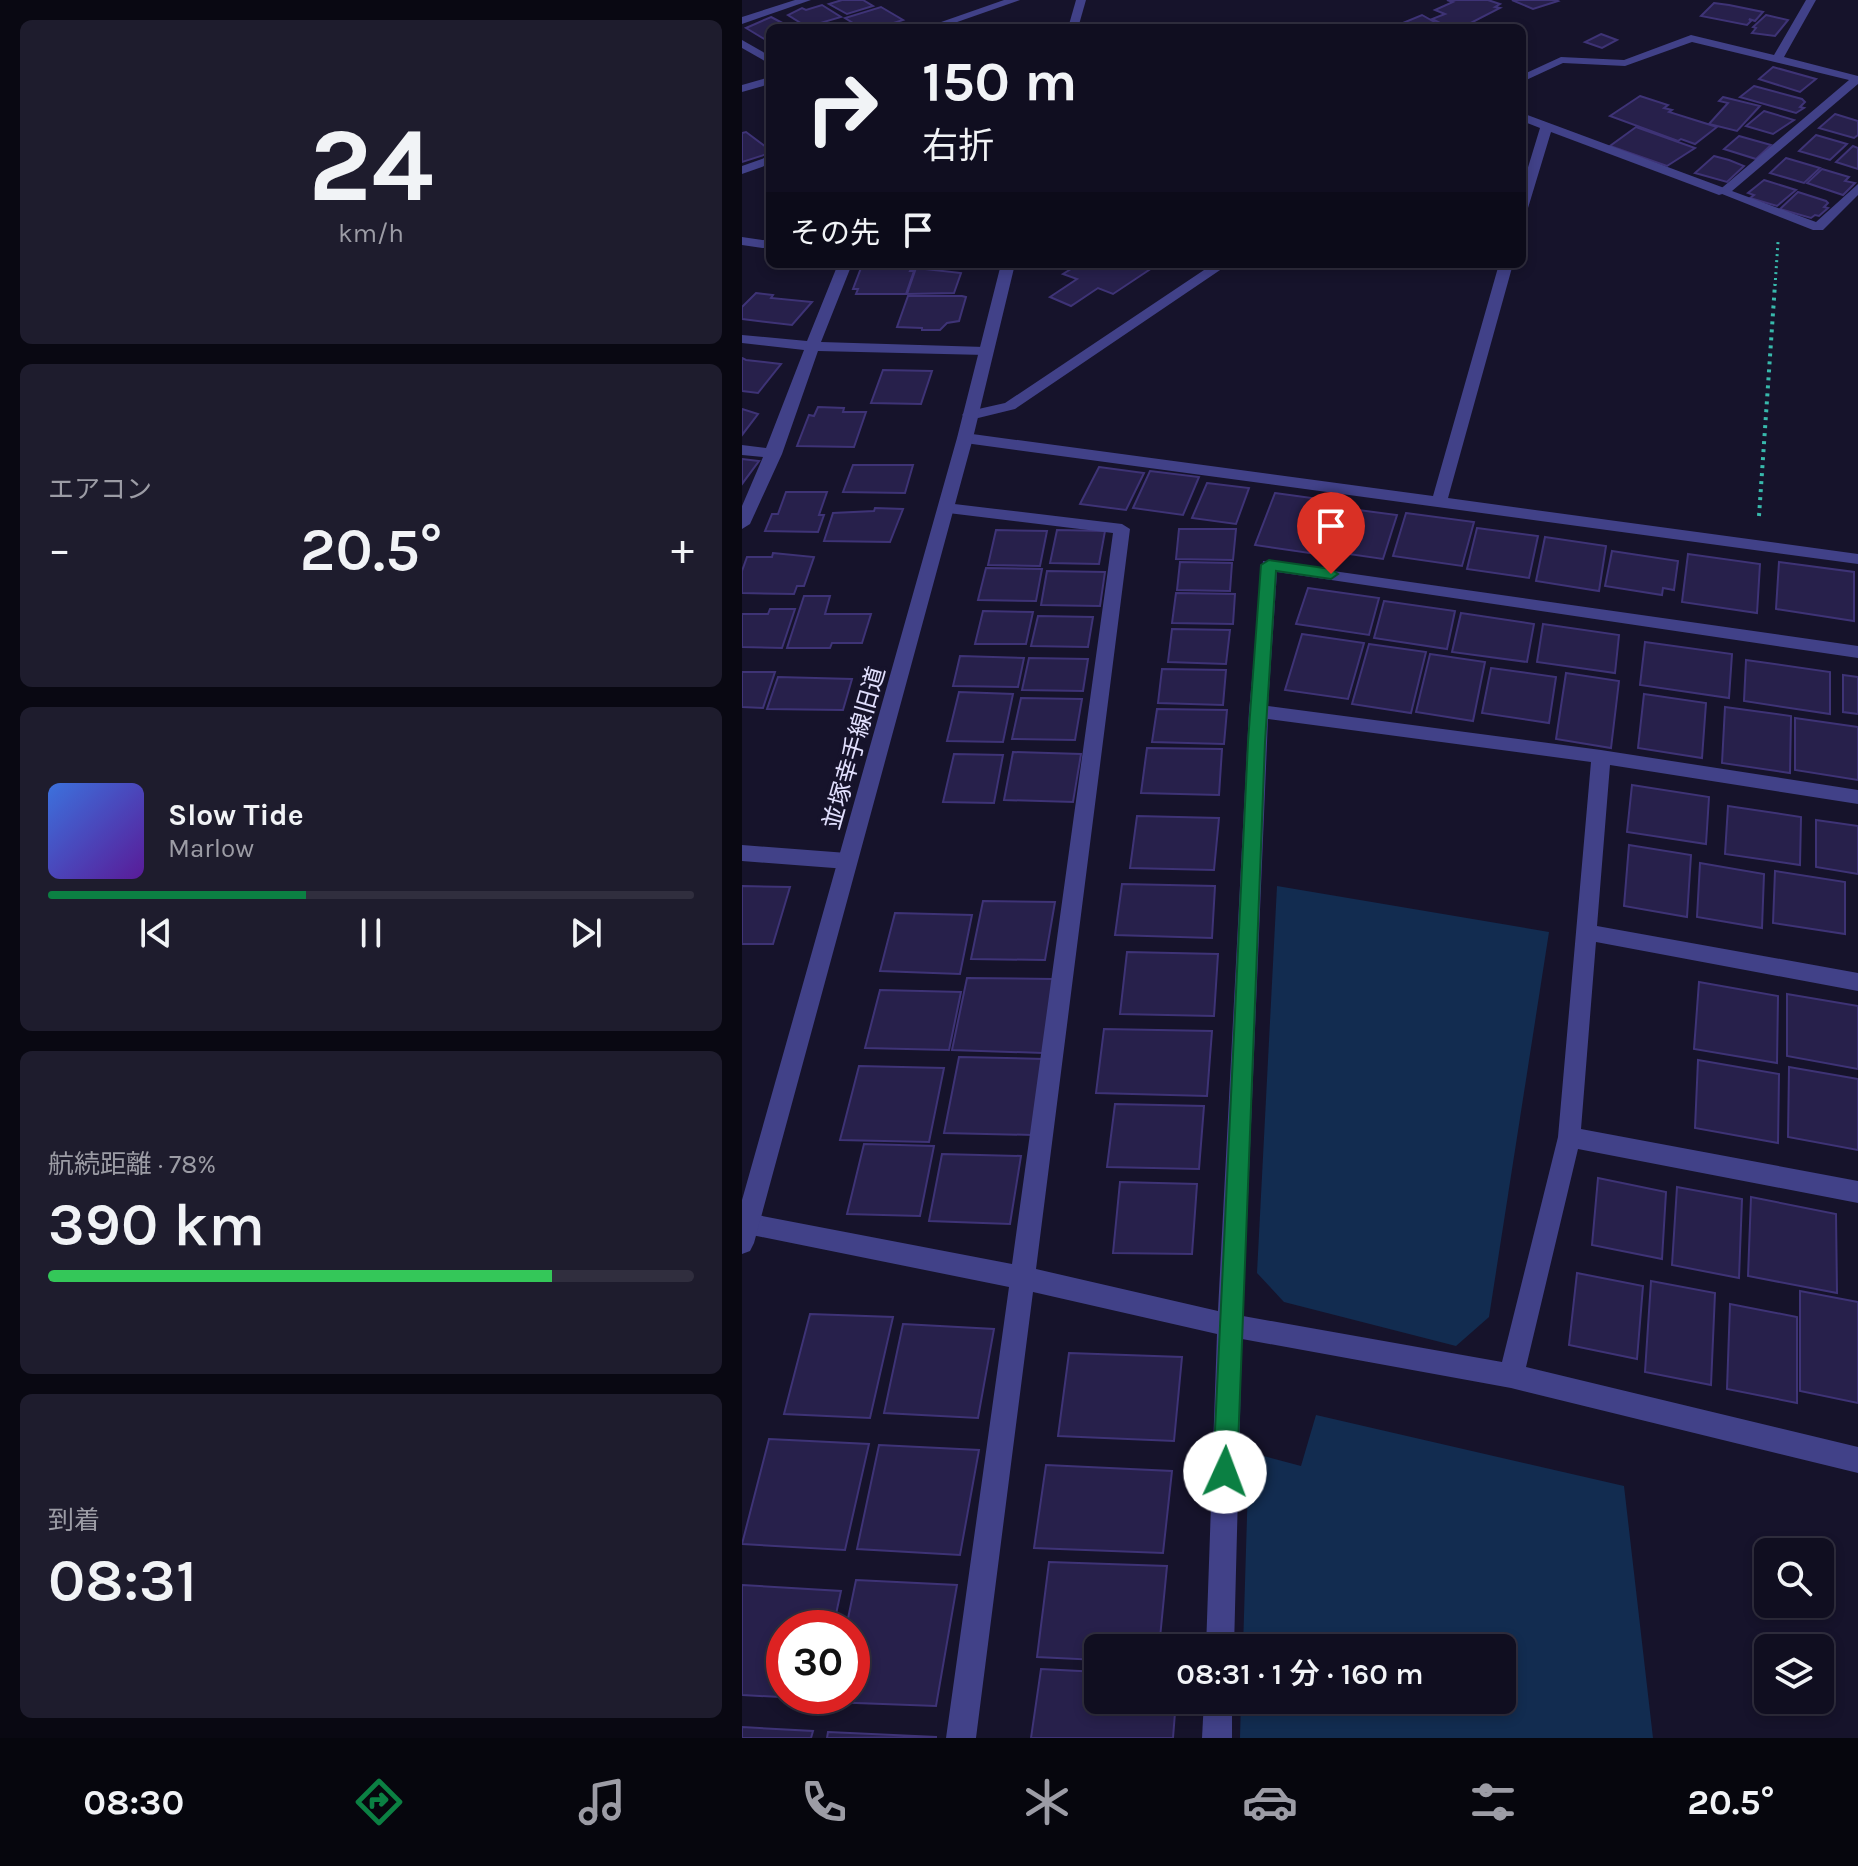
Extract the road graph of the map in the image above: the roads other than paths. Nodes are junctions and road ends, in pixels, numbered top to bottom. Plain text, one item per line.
1 (806, 0) edge
2 (1015, 0) edge
3 (1081, 0) edge
4 (1811, 0) edge
5 (742, 21) edge
6 (941, 24) edge
7 (1074, 24) edge
8 (742, 43) edge
9 (766, 58) edge
10 (1778, 58) junction
11 (1526, 77) edge
12 (1857, 79) edge
13 (766, 81) edge
14 (742, 89) edge
15 (1526, 119) edge
16 (1546, 127) junction
17 (766, 161) edge
18 (742, 170) edge
19 (1858, 188) edge
20 (1723, 192) junction
21 (1526, 194) edge
22 (742, 241) edge
23 (766, 244) edge
24 (843, 268) edge
25 (1007, 268) edge
26 (1216, 268) edge
27 (1505, 268) edge
28 (742, 339) edge
29 (811, 346) junction
30 (985, 351) junction
31 (970, 415) junction
32 (965, 438) junction
33 (742, 450) edge
34 (774, 454) junction
35 (1439, 502) junction
36 (946, 508) junction
37 (742, 524) edge
38 (1858, 559) edge
39 (1858, 652) edge
40 (1258, 711) junction
41 (1601, 757) junction
42 (1858, 797) edge
43 (742, 853) edge
44 (847, 861) junction
45 (1586, 932) junction
46 (1858, 982) edge
47 (1569, 1137) junction
48 (1858, 1192) edge
49 (745, 1234) edge
50 (1023, 1278) junction
51 (1229, 1325) junction
52 (1511, 1376) junction
53 (1858, 1460) edge
54 (1220, 1634) edge
55 (1218, 1714) edge
56 (961, 1738) edge
57 (1217, 1738) edge

1 - 5 street
2 - 6 street
3 - 7 street
4 - 10 street
8 - 9 street
10 - 11 street
10 - 12 street
12 - 20 street
13 - 14 street
15 - 16 street
16 - 20 street
16 - 21 street
17 - 18 street
19 - 20 street
22 - 23 street
24 - 29 street
25 - 30 street, 並塚幸手線旧道
26 - 31 street
27 - 35 street
28 - 29 street
29 - 30 street
29 - 34 street
30 - 31 street, 並塚幸手線旧道
31 - 32 street, 並塚幸手線旧道
32 - 35 street
32 - 36 street, 並塚幸手線旧道
33 - 34 street
34 - 37 street
35 - 38 street
36 - 44 street, 並塚幸手線旧道
36 - 50 street
39 - 40 street
40 - 41 street
40 - 51 street
41 - 42 street
41 - 45 street
43 - 44 street
44 - 49 street, 並塚幸手線旧道
45 - 46 street
45 - 47 street
47 - 48 street
47 - 52 street
49 - 50 street
50 - 51 street
50 - 56 street
51 - 52 street
51 - 54 street
52 - 53 street
55 - 57 street

